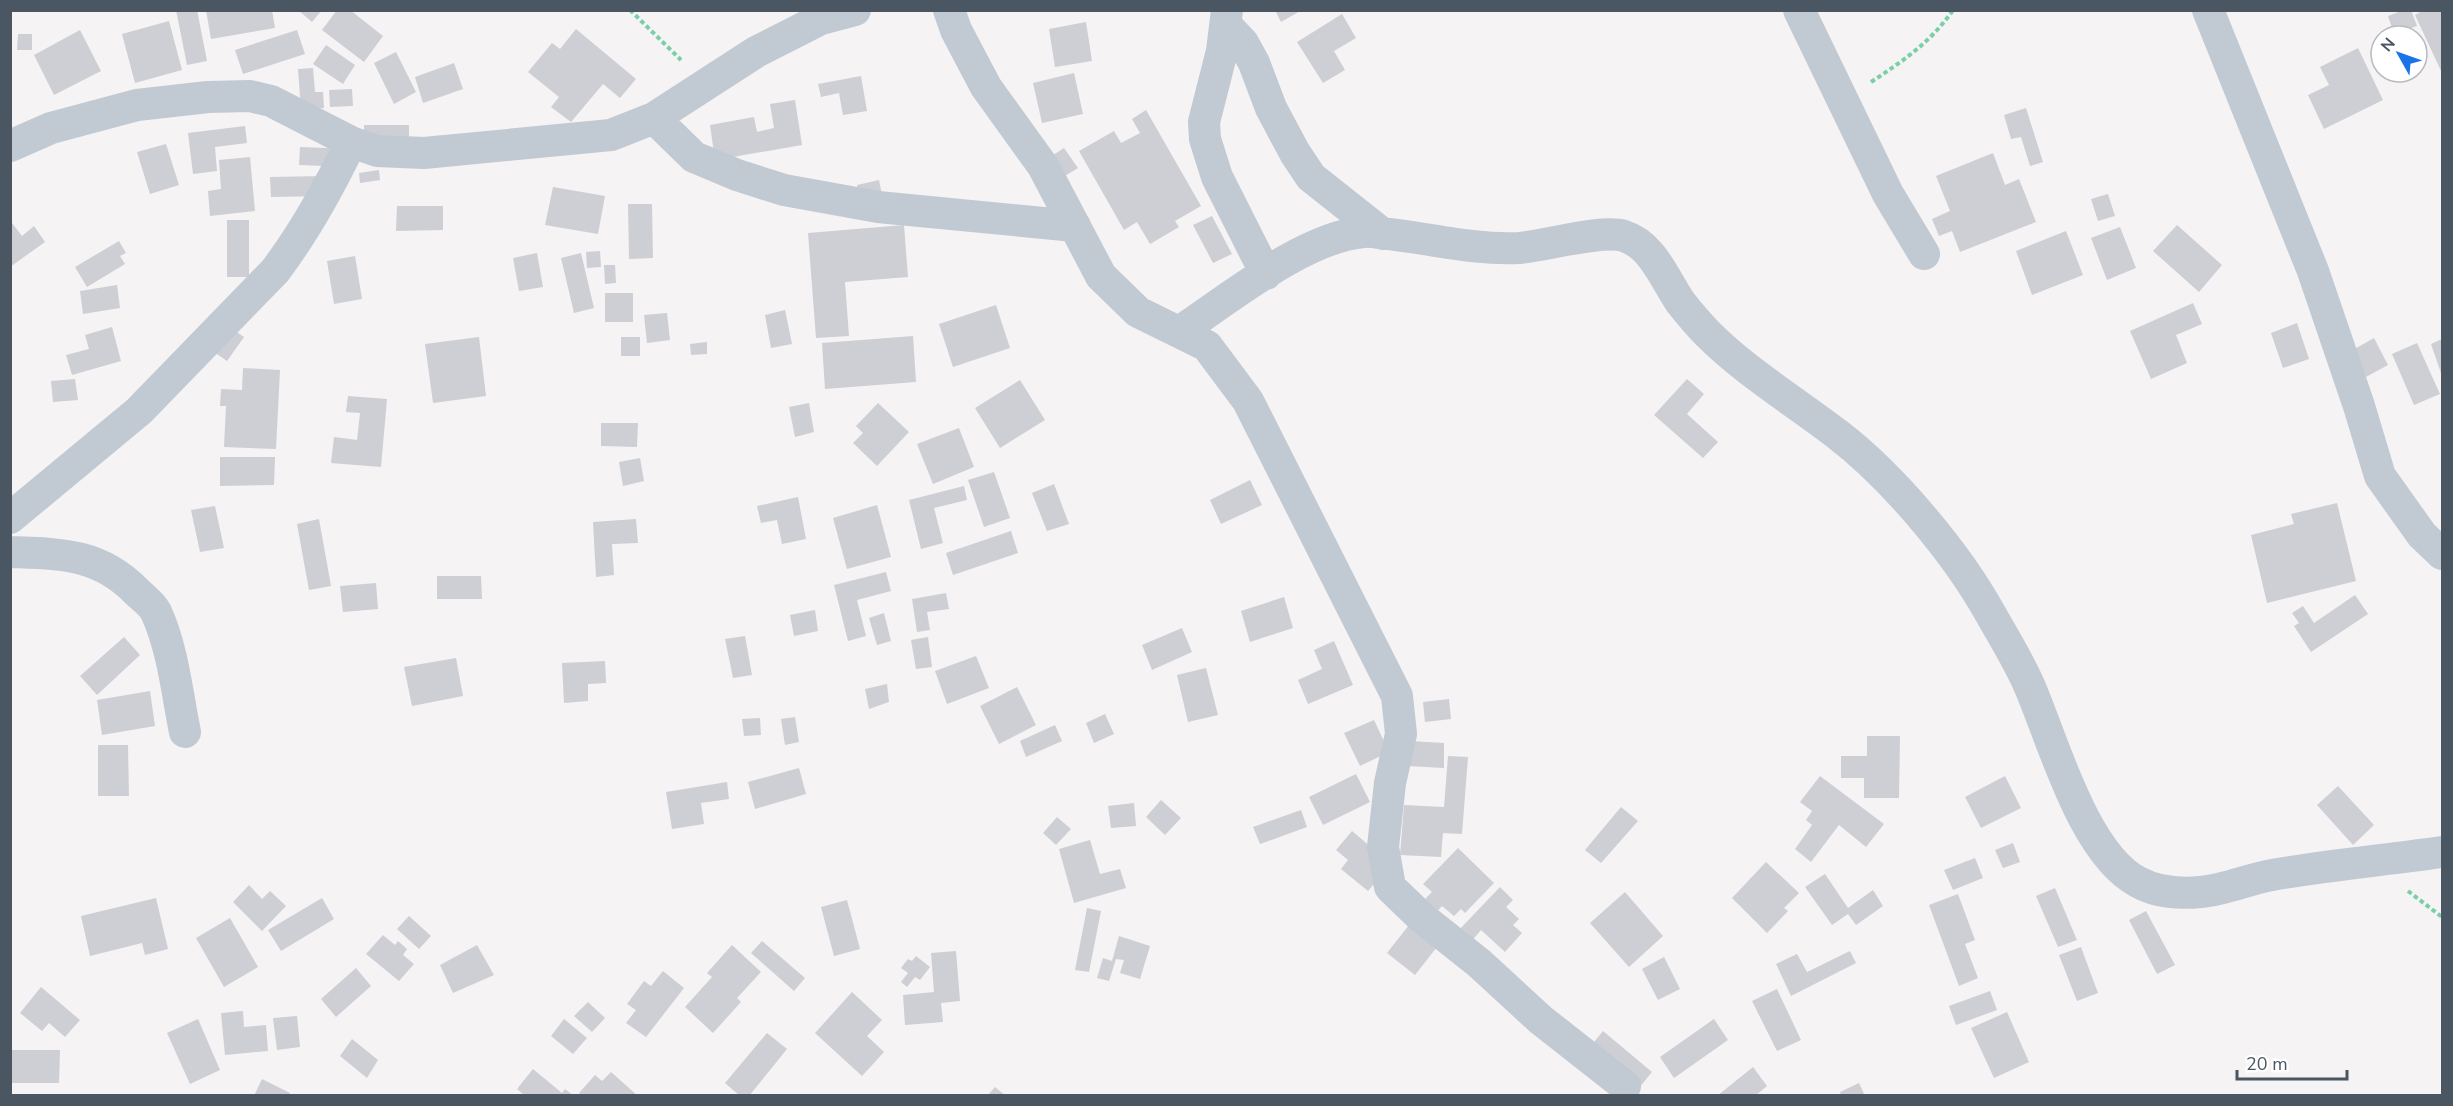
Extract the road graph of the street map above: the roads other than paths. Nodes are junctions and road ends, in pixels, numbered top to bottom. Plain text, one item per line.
1 (855, 10) edge
2 (950, 10) edge
3 (1799, 10) edge
4 (2208, 10) edge
5 (1226, 18) edge
6 (654, 118) junction
7 (351, 142) junction
8 (10, 146) edge
9 (1075, 226) junction
10 (1383, 234) junction
11 (1924, 254) dead end
12 (1266, 274) junction
13 (1179, 332) junction
14 (10, 518) edge
15 (10, 552) edge
16 (2442, 554) edge
17 (185, 732) dead end
18 (2442, 852) edge
19 (1625, 1086) dead end

1 - 6 street
2 - 9 street
3 - 11 street
4 - 16 street
5 - 10 street
5 - 12 street
6 - 7 street
6 - 9 street
7 - 8 street
7 - 14 street
9 - 13 street
10 - 12 street
10 - 18 street
12 - 13 street
13 - 19 street
15 - 17 street

